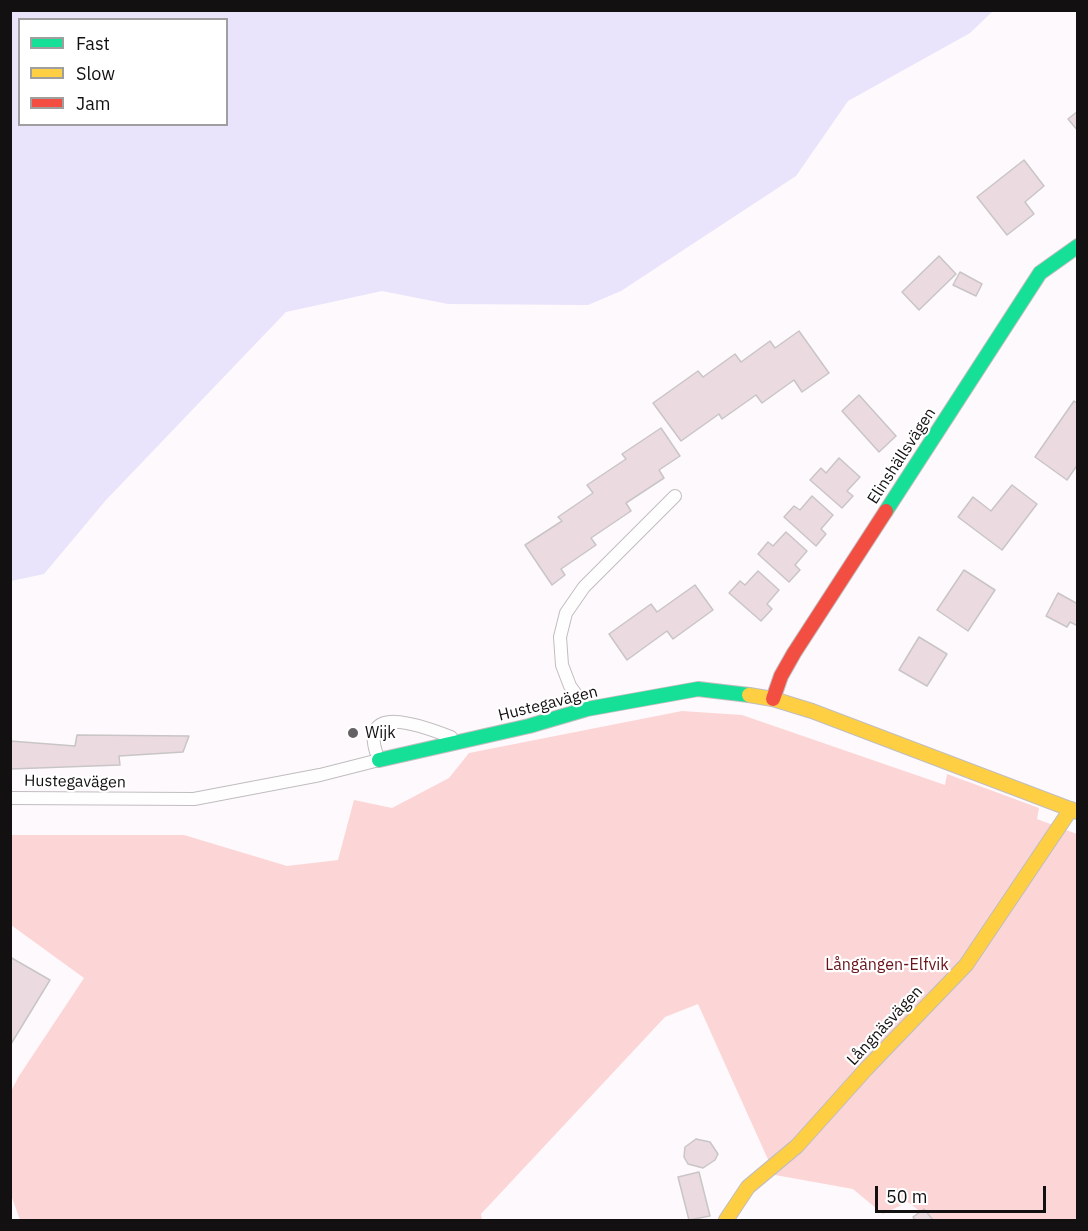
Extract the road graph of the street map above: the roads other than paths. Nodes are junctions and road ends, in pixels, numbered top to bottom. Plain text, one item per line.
1 (1077, 246) edge
2 (675, 496) dead end
3 (772, 699) junction
4 (587, 709) junction
5 (463, 741) junction
6 (379, 760) junction
7 (10, 798) edge
8 (1074, 810) edge
9 (726, 1221) edge

1 - 3 street, Elinshällsvägen
2 - 4 lane
3 - 4 street, Hustegavägen
3 - 8 street, Hustegavägen
4 - 5 street, Hustegavägen
5 - 6 street, Hustegavägen
5 - 6 lane
6 - 7 lane, Hustegavägen
8 - 9 street, Långnäsvägen

